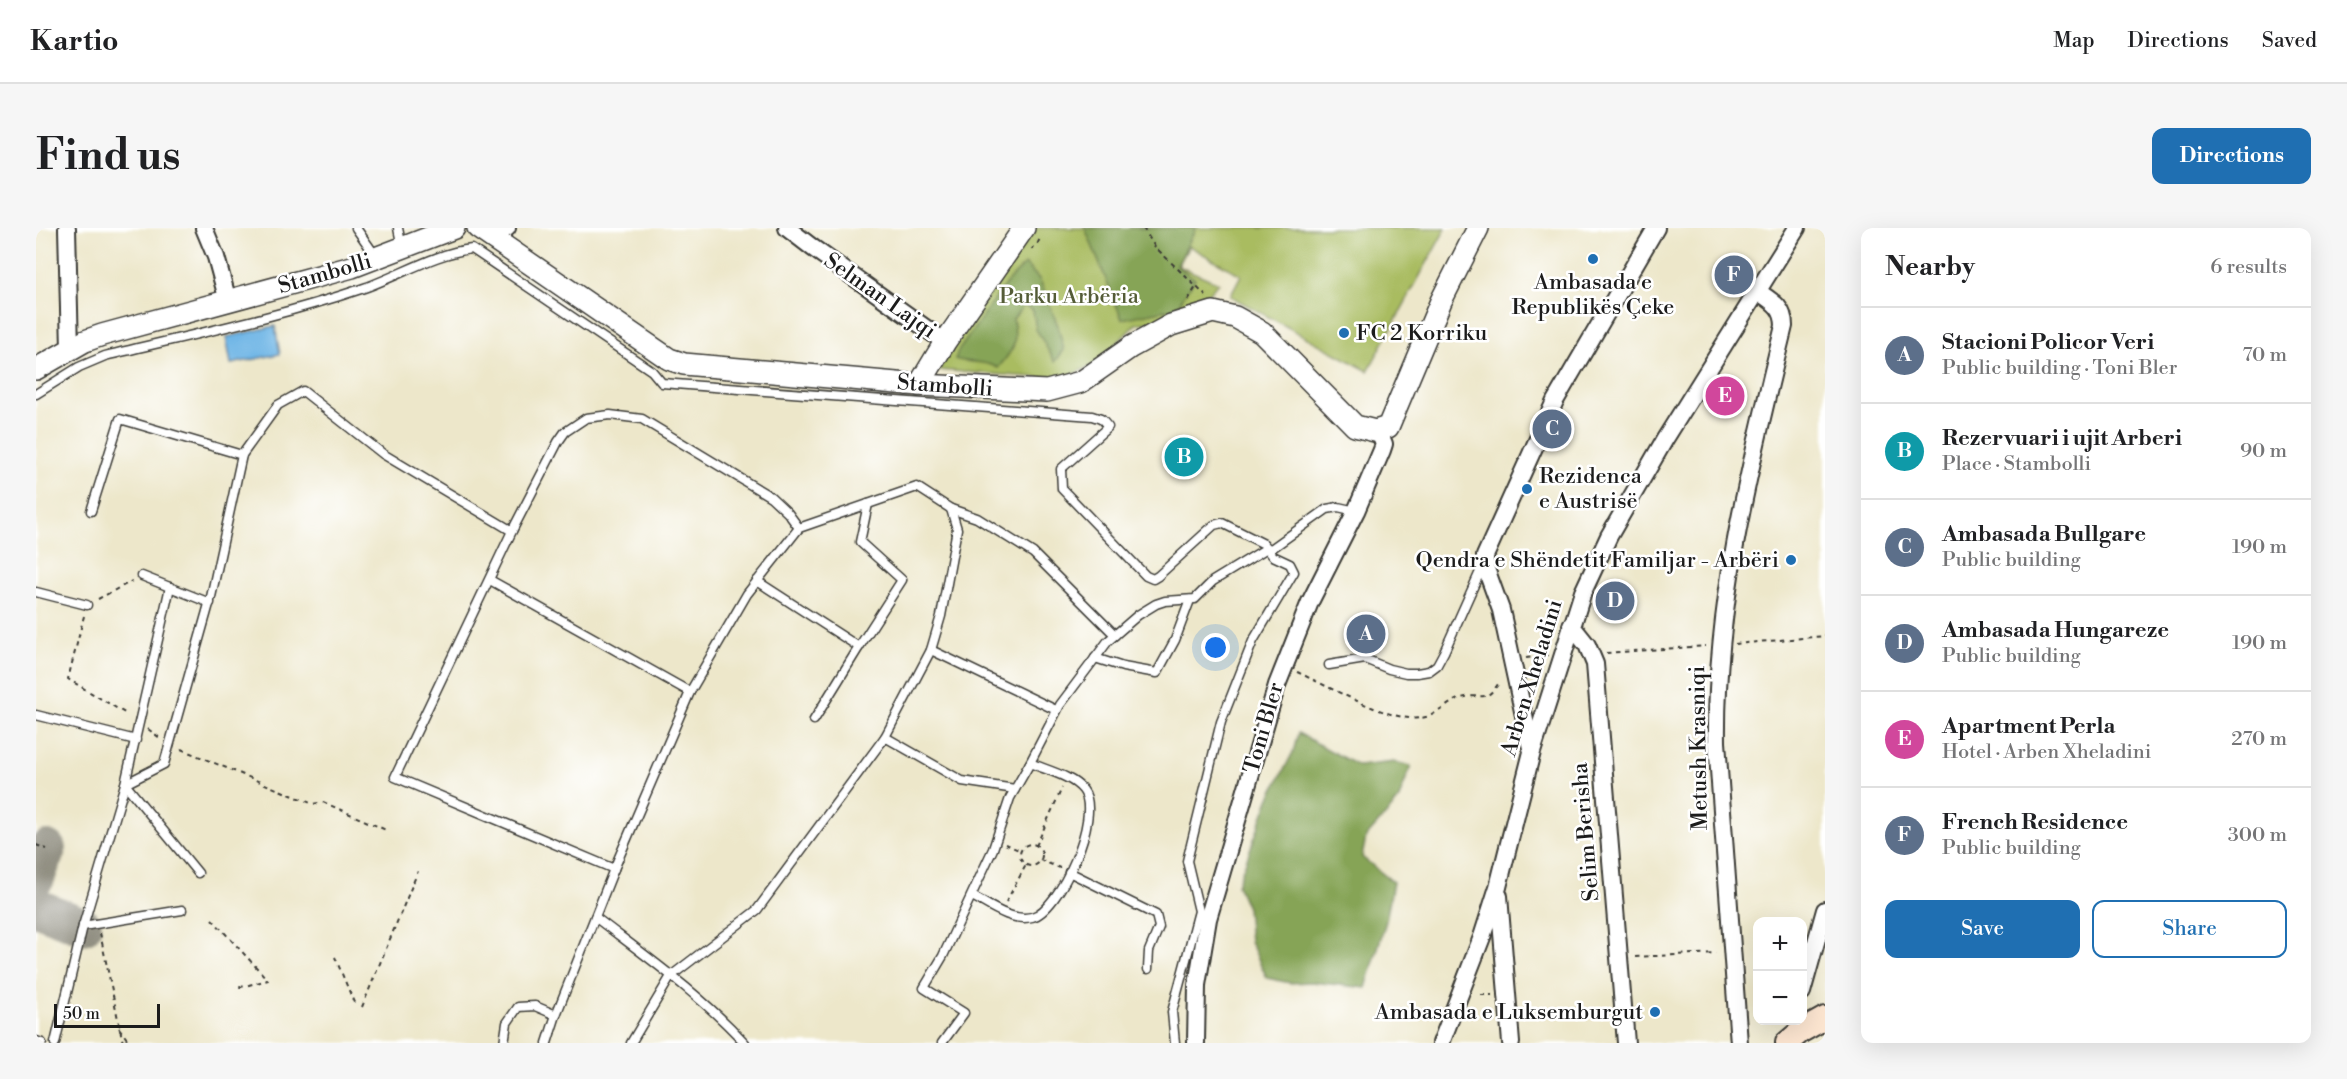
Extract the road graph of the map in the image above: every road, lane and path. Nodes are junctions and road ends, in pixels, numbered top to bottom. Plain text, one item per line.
1 (68, 228) edge
2 (204, 228) edge
3 (356, 228) edge
4 (398, 228) edge
5 (454, 228) edge
6 (788, 228) edge
7 (1143, 228) edge
8 (1478, 228) edge
9 (1656, 228) edge
10 (1797, 228) edge
11 (492, 231) edge
12 (1032, 232) edge
13 (402, 249) junction
14 (1028, 253) dead end
15 (377, 259) junction
16 (1196, 287) junction
17 (1757, 291) junction
18 (228, 301) junction
19 (1187, 303) dead end
20 (1225, 313) junction
21 (945, 342) junction
22 (70, 349) junction
23 (36, 369) edge
24 (919, 385) junction
25 (36, 394) edge
26 (1383, 428) junction
27 (242, 455) junction
28 (868, 504) junction
29 (951, 509) junction
30 (91, 511) dead end
31 (1356, 511) junction
32 (799, 528) junction
33 (512, 531) junction
34 (1267, 548) junction
35 (1484, 562) junction
36 (142, 576) dead end
37 (490, 580) junction
38 (757, 581) junction
39 (170, 587) junction
40 (36, 592) edge
41 (1190, 600) junction
42 (210, 603) junction
43 (87, 604) dead end
44 (1571, 624) junction
45 (1115, 635) junction
46 (859, 647) junction
47 (932, 650) junction
48 (1562, 653) junction
49 (1095, 658) junction
50 (1283, 665) junction
51 (1329, 665) dead end
52 (1513, 666) junction
53 (690, 692) junction
54 (1056, 710) junction
55 (36, 715) edge
56 (814, 720) dead end
57 (885, 737) junction
58 (136, 740) junction
59 (1532, 752) junction
60 (1030, 763) junction
61 (1066, 778) junction
62 (125, 784) junction
63 (1014, 789) junction
64 (997, 840) junction
65 (36, 845) edge
66 (1036, 846) junction
67 (47, 849) dead end
68 (1021, 851) junction
69 (1040, 860) junction
70 (1026, 865) junction
71 (614, 869) junction
72 (418, 871) dead end
73 (1069, 872) junction
74 (198, 873) dead end
75 (1498, 886) junction
76 (972, 896) junction
77 (182, 910) dead end
78 (1825, 910) edge
79 (1001, 912) junction
80 (595, 917) junction
81 (212, 919) dead end
82 (83, 926) junction
83 (100, 930) dead end
84 (1732, 952) junction
85 (335, 957) dead end
86 (1620, 958) junction
87 (1148, 969) dead end
88 (671, 975) junction
89 (1807, 977) edge
90 (237, 988) dead end
91 (355, 1005) dead end
92 (362, 1007) dead end
93 (556, 1015) junction
94 (1825, 1018) edge
95 (118, 1026) junction
96 (1790, 1035) edge
97 (36, 1041) edge
98 (42, 1043) edge
99 (55, 1043) edge
100 (123, 1043) edge
101 (130, 1043) edge
102 (504, 1043) edge
103 (547, 1043) edge
104 (631, 1043) edge
105 (745, 1043) edge
106 (942, 1043) edge
107 (1175, 1043) edge
108 (1196, 1043) edge
109 (1441, 1043) edge
110 (1511, 1043) edge
111 (1626, 1043) edge
112 (1739, 1043) edge

1 - 22 street
2 - 18 street
3 - 15 lane
4 - 13 lane
5 - 13 street, Stambolli
6 - 21 street, Selman Lajqi
7 - 16 path
8 - 26 street, Toni Bler
9 - 35 street
10 - 17 street, Arben Xheladini
11 - 24 street, Stambolli
12 - 14 path
12 - 21 street, Selman Lajqi
13 - 15 street, Stambolli
15 - 18 street, Stambolli
16 - 19 path
16 - 20 path
17 - 44 street, Arben Xheladini
17 - 84 street, Metush Krasniqi
18 - 22 street, Stambolli
20 - 24 street, Stambolli
20 - 26 street
21 - 24 street, Selman Lajqi
22 - 23 street, Stambolli
25 - 34 lane
26 - 31 street, Toni Bler
27 - 30 lane
27 - 33 lane
27 - 42 lane
28 - 29 lane
28 - 32 lane
28 - 46 lane
29 - 45 lane
29 - 47 lane
31 - 34 lane
31 - 50 street, Toni Bler
32 - 33 lane
32 - 38 lane
33 - 37 lane
34 - 41 lane
34 - 107 lane
35 - 51 lane
35 - 52 street
36 - 39 lane
37 - 53 lane
37 - 71 lane
38 - 46 lane
38 - 53 lane
39 - 42 lane
39 - 58 lane
40 - 43 lane
41 - 45 lane
41 - 49 lane
42 - 62 lane
44 - 48 street, Arben Xheladini
44 - 86 street, Selim Berisha
45 - 49 lane
46 - 56 lane
47 - 54 lane
47 - 57 lane
48 - 52 path
48 - 59 street, Arben Xheladini
49 - 54 lane
50 - 52 path
50 - 108 street, Toni Bler
52 - 59 street
53 - 71 lane
54 - 60 lane
55 - 58 lane
57 - 63 lane
57 - 88 lane
58 - 62 lane
59 - 75 street, Arben Xheladini
60 - 61 lane
60 - 63 lane
61 - 66 path
61 - 73 lane
62 - 74 lane
62 - 82 lane
63 - 64 lane
64 - 68 path
64 - 76 lane
65 - 67 path
66 - 68 path
66 - 69 path
68 - 70 path
69 - 70 path
69 - 73 path
70 - 79 path
71 - 80 lane
72 - 92 path
73 - 79 lane
73 - 87 lane
75 - 109 street, Arben Xheladini
75 - 110 street
76 - 79 lane
76 - 106 lane
77 - 82 lane
78 - 89 street
80 - 88 lane
80 - 93 lane
81 - 90 path
82 - 99 lane
83 - 95 path
84 - 86 path
84 - 112 street, Metush Krasniqi
85 - 91 path
86 - 111 street, Selim Berisha
88 - 104 lane
88 - 105 lane
93 - 102 lane
93 - 103 lane
94 - 96 main road
95 - 100 path
95 - 101 path
97 - 98 lane

